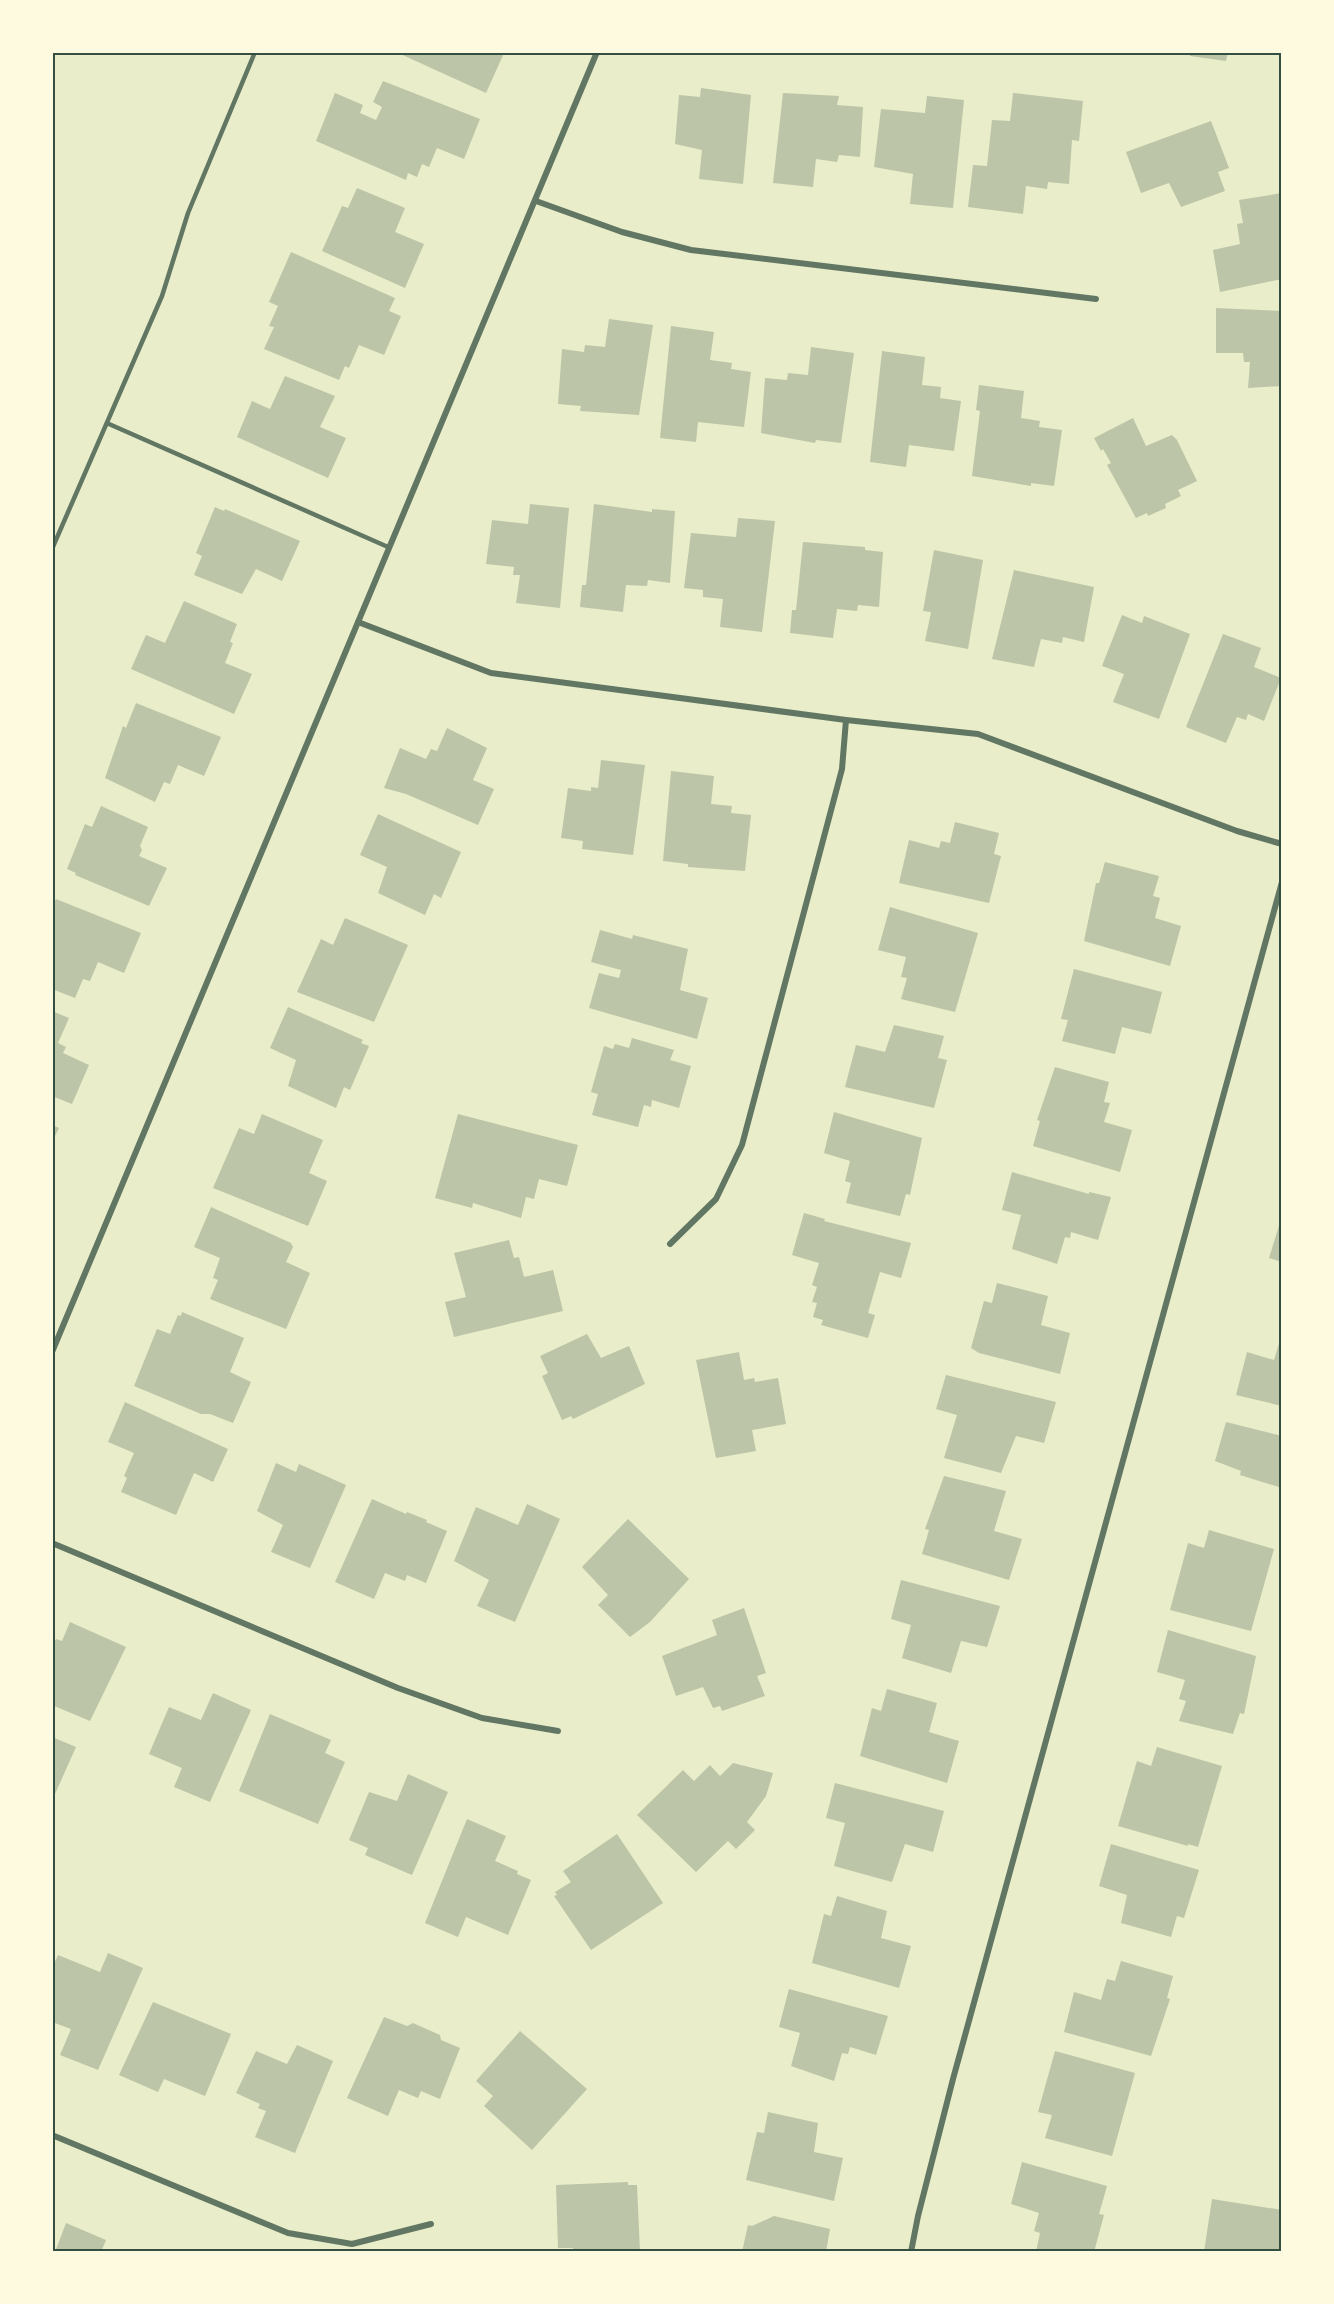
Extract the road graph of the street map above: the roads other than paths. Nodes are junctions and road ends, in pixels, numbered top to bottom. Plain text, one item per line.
1 (255, 52) edge
2 (597, 52) edge
3 (536, 201) junction
4 (1096, 299) dead end
5 (109, 424) junction
6 (388, 547) junction
7 (52, 549) edge
8 (358, 622) junction
9 (846, 720) junction
10 (1281, 844) edge
11 (1281, 882) edge
12 (670, 1244) dead end
13 (52, 1352) edge
14 (52, 1542) edge
15 (558, 1731) dead end
16 (52, 2134) edge
17 (431, 2224) dead end
18 (911, 2252) edge

1 - 5 lane
2 - 3 street
3 - 4 street
3 - 6 street
5 - 6 lane
5 - 7 lane
6 - 8 street
8 - 9 street
8 - 13 street
9 - 10 street
9 - 12 street
11 - 18 street
14 - 15 street
16 - 17 street

